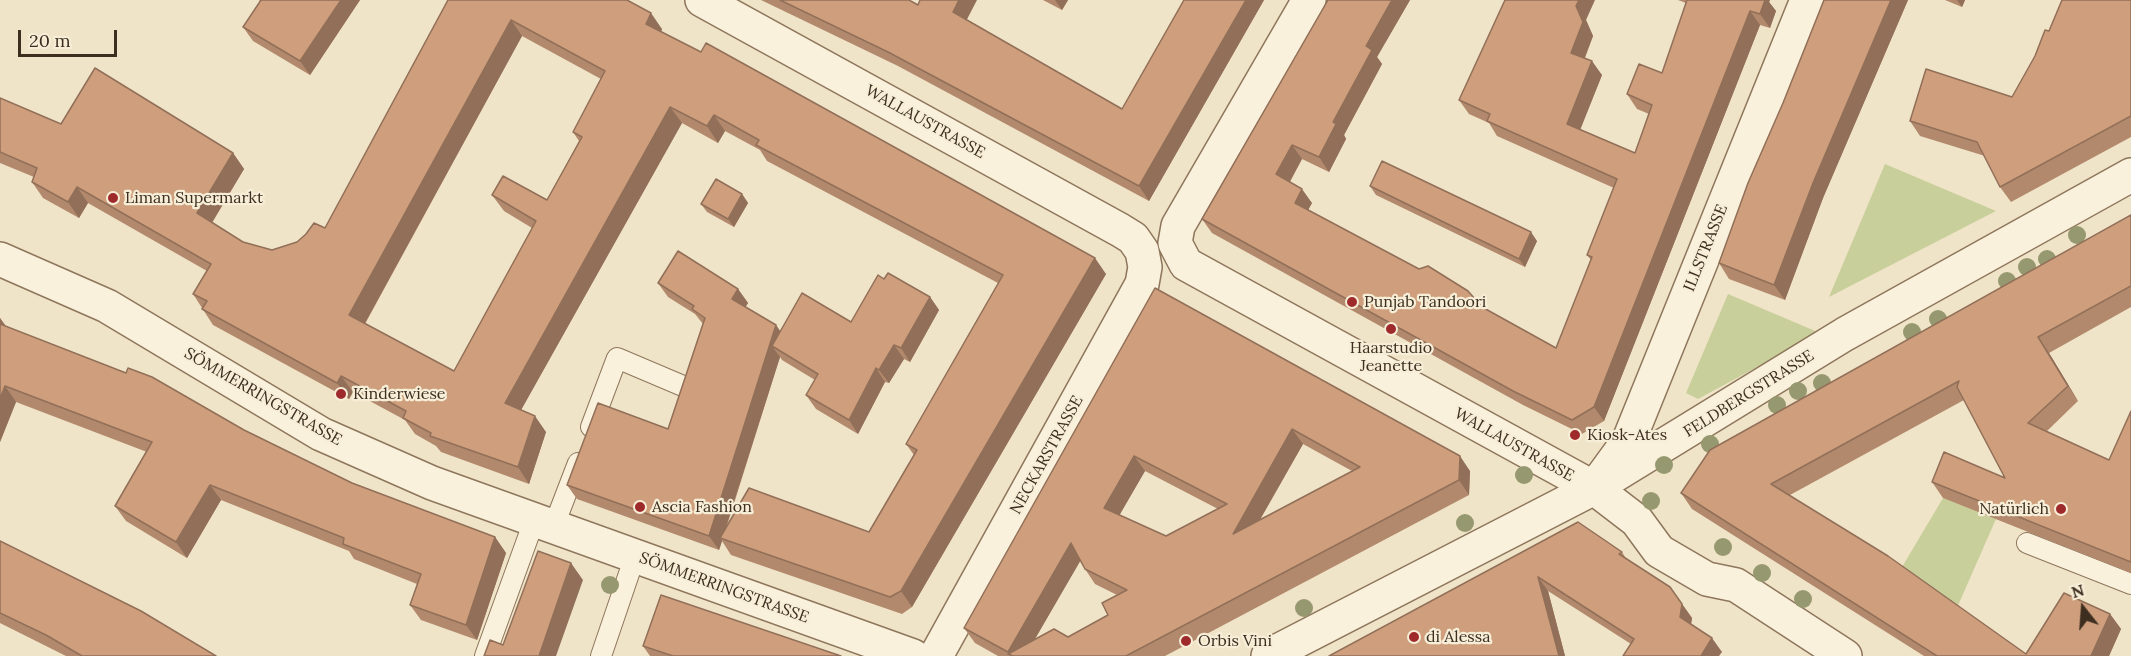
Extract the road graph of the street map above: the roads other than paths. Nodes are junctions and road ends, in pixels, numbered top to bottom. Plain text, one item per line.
1 (702, 0) edge
2 (1309, 0) edge
3 (1807, 0) edge
4 (2131, 175) edge
5 (1142, 251) joint
6 (0, 259) edge
7 (683, 386) edge
8 (1594, 488) junction
9 (544, 524) junction
10 (2027, 543) edge
11 (635, 556) junction
12 (2131, 584) edge
13 (914, 655) edge
14 (485, 656) edge
15 (601, 656) edge
16 (1268, 656) edge
17 (1845, 656) edge

1 - 5 street, WALLAUSTRASSE
2 - 8 street, WALLAUSTRASSE
3 - 8 street, ILLSTRASSE
4 - 8 street, FELDBERGSTRASSE
5 - 13 street, NECKARSTRASSE
6 - 9 street, SÖMMERRINGSTRASSE
7 - 9 lane
8 - 16 street, FELDBERGSTRASSE
8 - 17 street, WALLAUSTRASSE
9 - 11 street, SÖMMERRINGSTRASSE
9 - 14 lane
10 - 12 lane
11 - 13 street, SÖMMERRINGSTRASSE
11 - 15 lane

